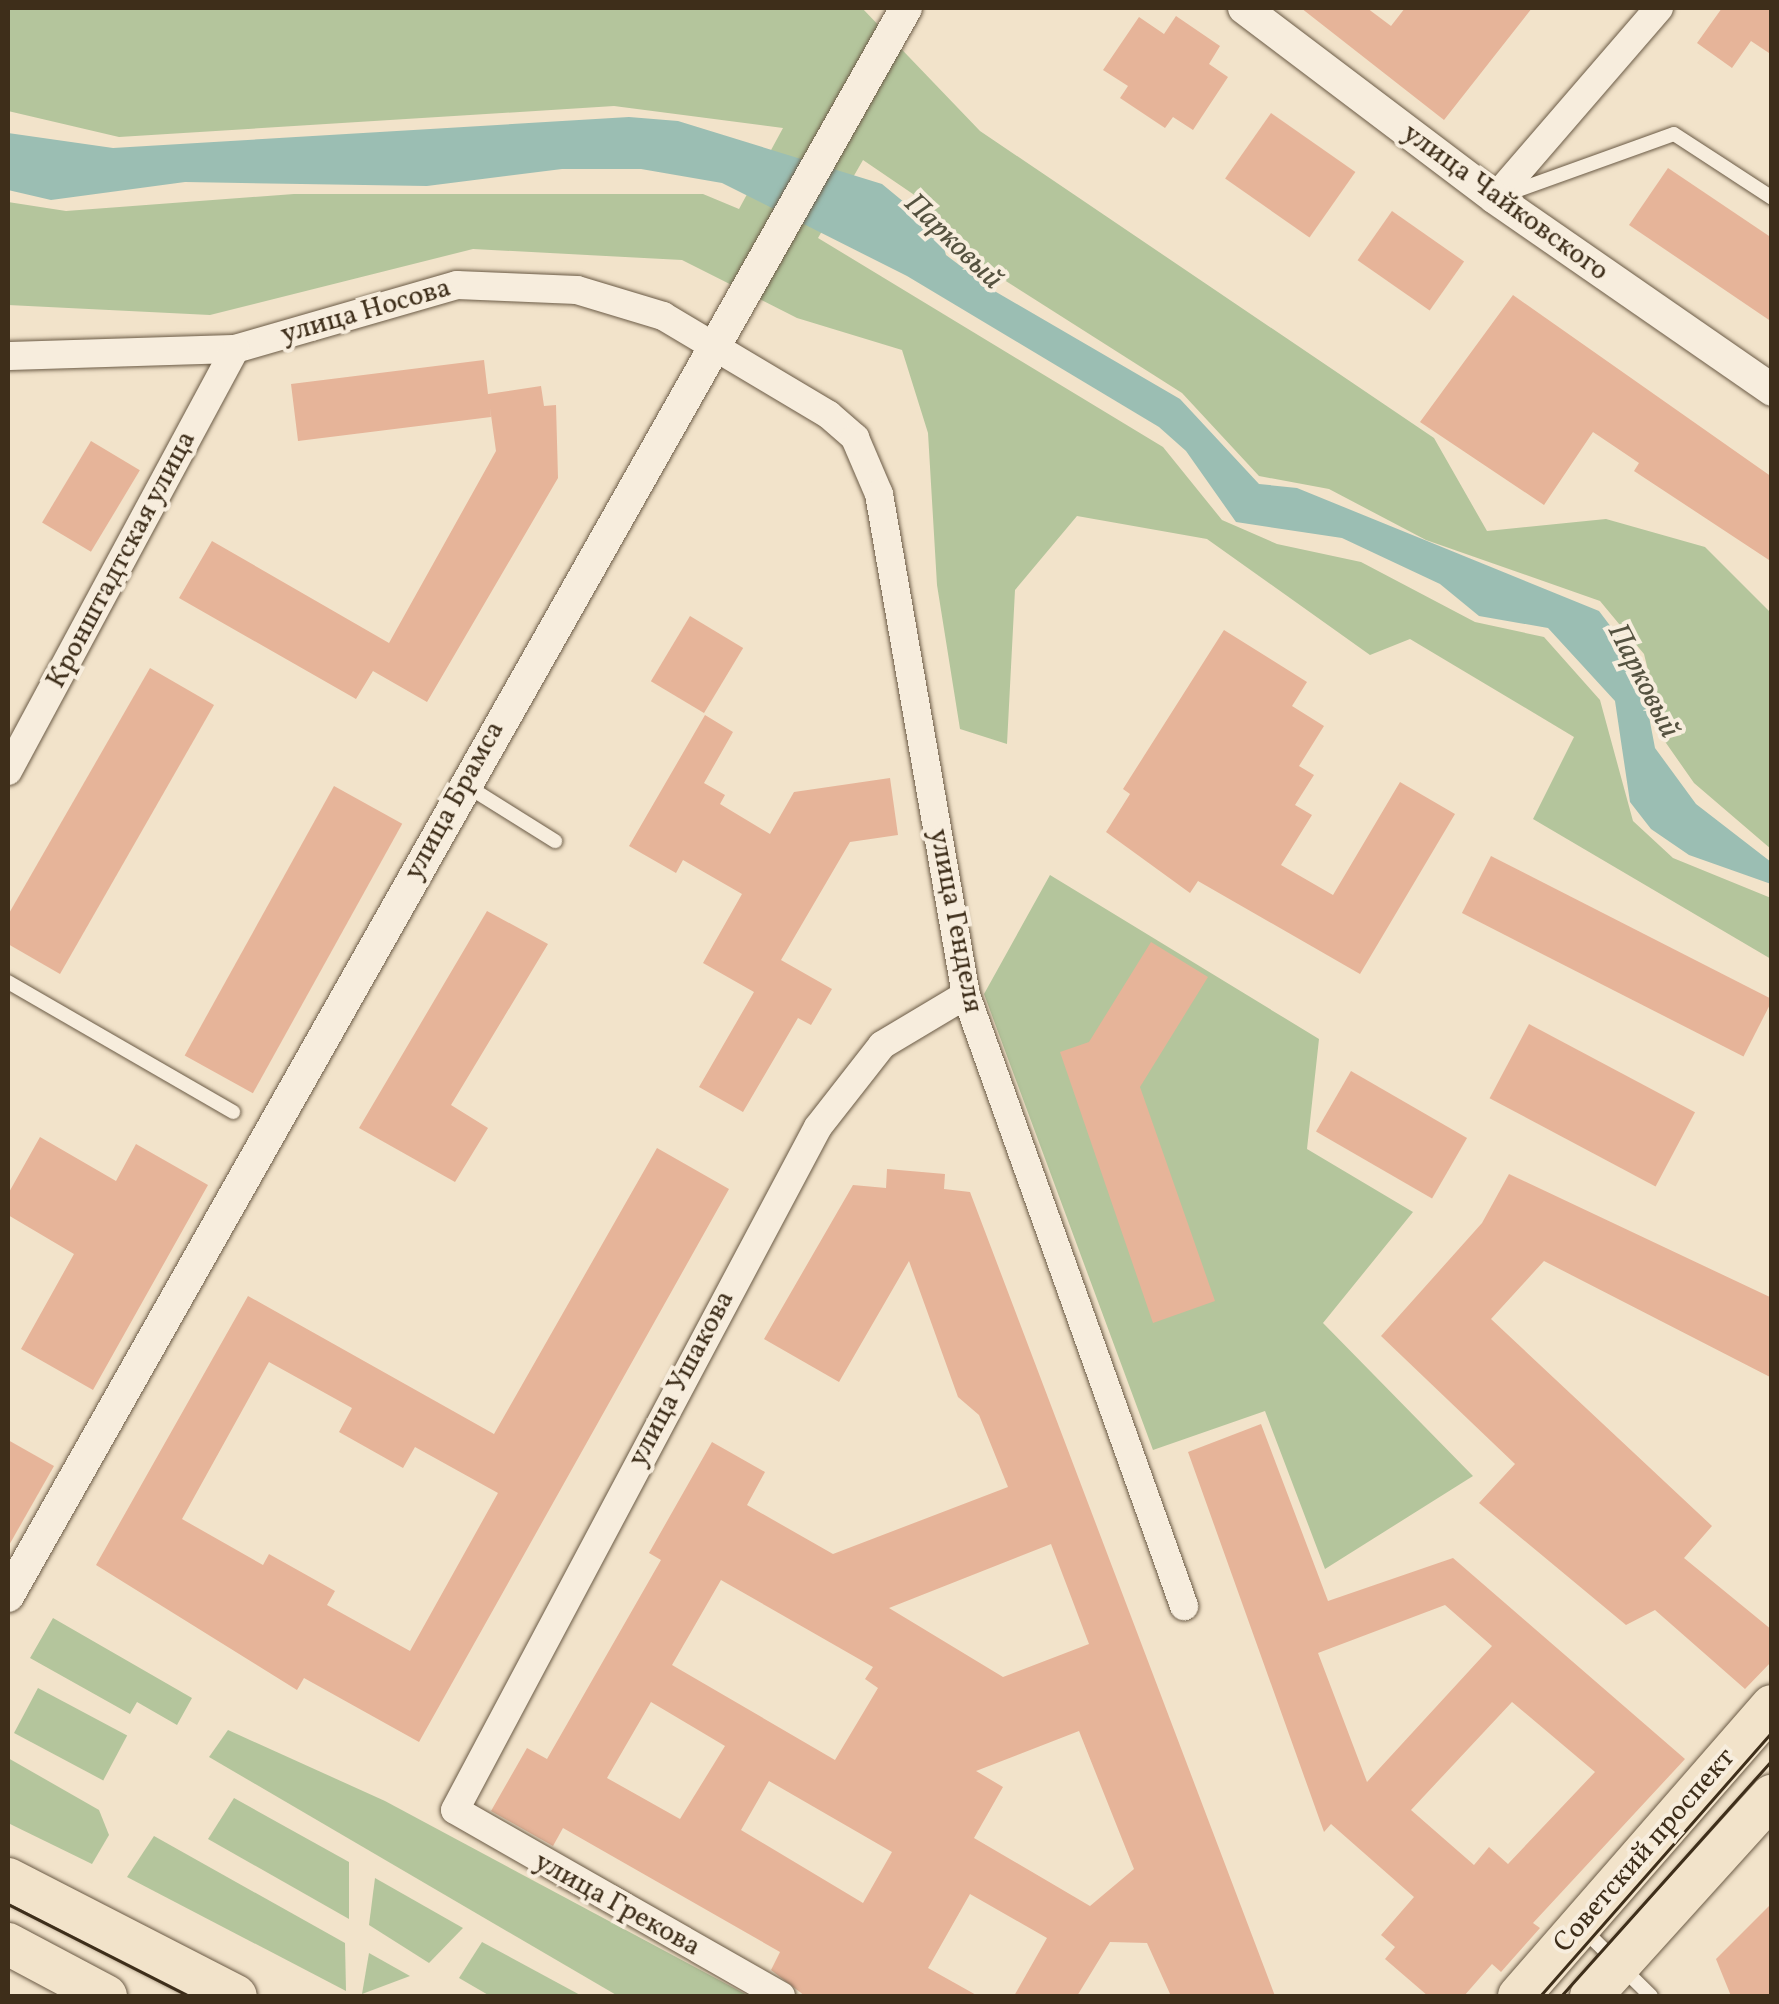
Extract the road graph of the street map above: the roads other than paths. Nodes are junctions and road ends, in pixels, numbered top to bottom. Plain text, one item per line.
1 (906, 8) edge
2 (1244, 8) edge
3 (1660, 8) edge
4 (1495, 198) junction
5 (1772, 198) edge
6 (712, 347) junction
7 (235, 349) junction
8 (8, 356) edge
9 (1772, 390) edge
10 (8, 771) edge
11 (464, 784) junction
12 (555, 841) dead end
13 (8, 982) edge
14 (966, 995) junction
15 (233, 1112) dead end
16 (10, 1588) edge
17 (1184, 1606) dead end
18 (1772, 1706) edge
19 (1772, 1796) edge
20 (455, 1810) joint
21 (11, 1890) edge
22 (1579, 1926) junction
23 (8, 1944) edge
24 (1621, 1964) junction
25 (106, 1996) edge
26 (236, 1996) edge
27 (781, 1996) edge
28 (1519, 1996) edge
29 (1591, 1996) edge
30 (1651, 1996) edge

1 - 6 street, улица Брамса
2 - 4 street, улица Чайковского
3 - 4 street
4 - 5 lane
4 - 9 street, улица Чайковского
6 - 7 street, улица Носова
6 - 11 street, улица Брамса
6 - 14 street, улица Генделя
7 - 8 street, улица Носова
7 - 10 street, Кронштадтская улица
11 - 12 lane
11 - 16 street, улица Брамса
13 - 15 lane
14 - 17 street, улица Генделя
14 - 20 street, улица Ушакова
18 - 22 main road, Советский проспект
19 - 24 main road, Советский проспект
20 - 27 street, улица Грекова
21 - 26 main road
22 - 24 lane
22 - 28 main road, Советский проспект
23 - 25 main road
24 - 29 main road, Советский проспект
24 - 30 lane

